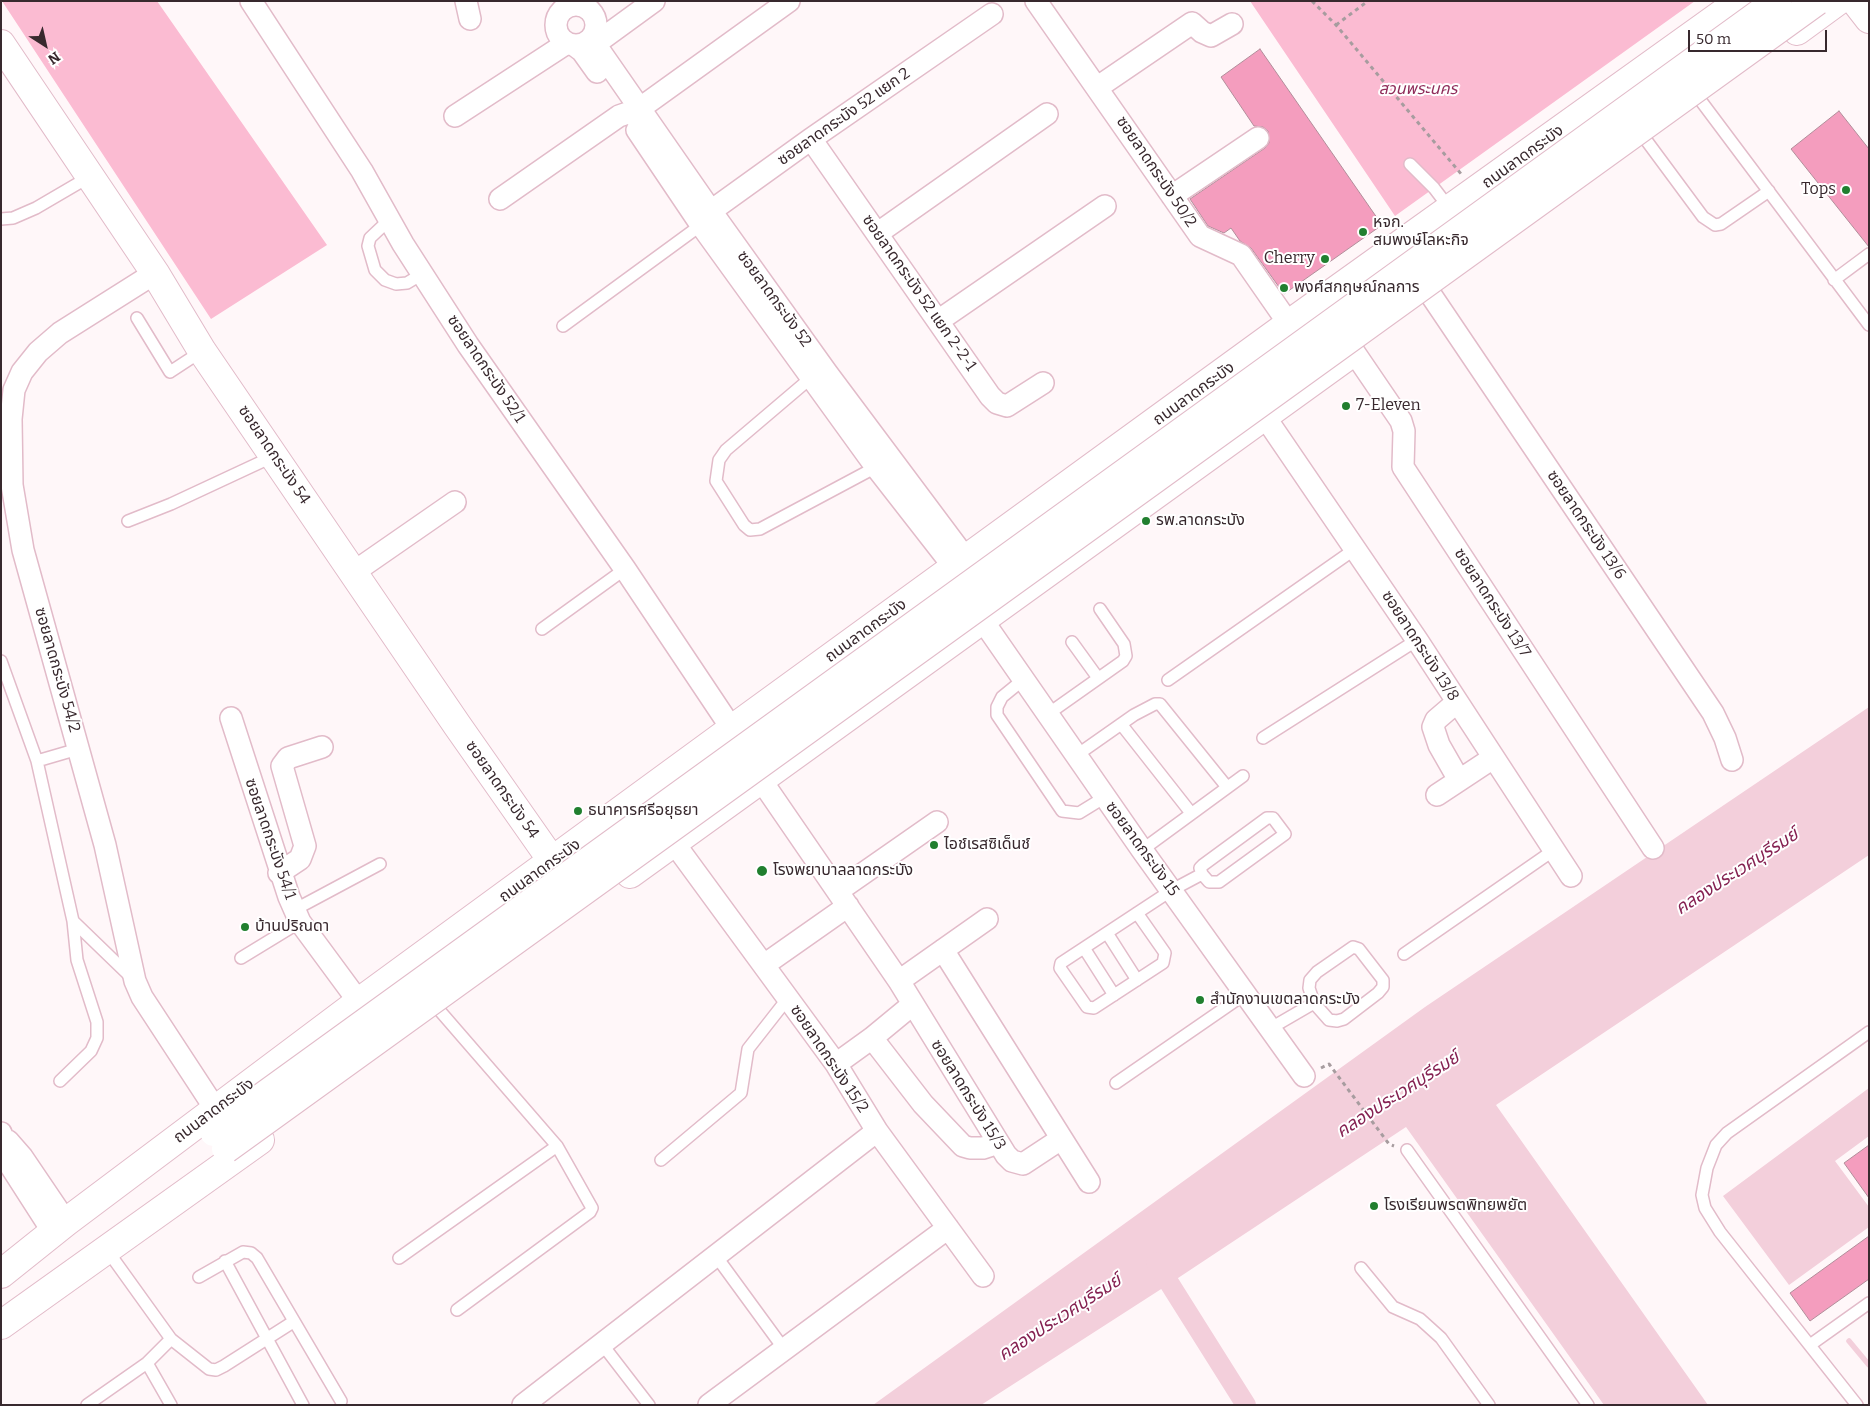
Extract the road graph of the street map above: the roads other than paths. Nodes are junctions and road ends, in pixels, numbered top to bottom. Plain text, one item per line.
1 (251, 1) edge
2 (654, 1) edge
3 (789, 1) edge
4 (1036, 1) edge
5 (1777, 1) edge
6 (1817, 1) edge
7 (1838, 1) edge
8 (1855, 1) edge
9 (1729, 4) edge
10 (559, 5) edge
11 (992, 14) dead end
12 (1869, 19) edge
13 (1232, 24) dead end
14 (583, 41) junction
15 (1, 44) edge
16 (1098, 87) junction
17 (1701, 102) junction
18 (632, 111) junction
19 (1047, 114) dead end
20 (454, 116) dead end
21 (1258, 138) dead end
22 (811, 139) junction
23 (1646, 140) junction
24 (1410, 164) dead end
25 (90, 176) junction
26 (1769, 190) junction
27 (1172, 196) junction
28 (500, 199) dead end
29 (1106, 206) dead end
30 (1450, 209) junction
31 (706, 218) junction
32 (1, 219) edge
33 (389, 220) junction
34 (878, 233) junction
35 (1869, 254) edge
36 (155, 273) junction
37 (422, 274) junction
38 (1834, 280) junction
39 (1431, 295) junction
40 (137, 318) dead end
41 (938, 322) junction
42 (1289, 324) junction
43 (1869, 325) edge
44 (563, 326) dead end
45 (202, 351) junction
46 (1354, 352) junction
47 (820, 376) junction
48 (1043, 383) dead end
49 (1265, 417) junction
50 (274, 456) junction
51 (884, 464) junction
52 (455, 502) dead end
53 (128, 521) dead end
54 (1355, 549) junction
55 (960, 563) junction
56 (625, 569) junction
57 (354, 572) junction
58 (1100, 608) dead end
59 (983, 621) junction
60 (542, 629) dead end
61 (1417, 640) junction
62 (1072, 642) dead end
63 (1, 661) edge
64 (1098, 678) junction
65 (1024, 679) junction
66 (1168, 680) dead end
67 (1456, 702) junction
68 (1048, 714) junction
69 (231, 718) dead end
70 (1122, 724) junction
71 (732, 729) junction
72 (1263, 738) dead end
73 (322, 747) dead end
74 (78, 749) junction
75 (1077, 755) junction
76 (1493, 758) junction
77 (1732, 760) dead end
78 (37, 761) junction
79 (1242, 776) dead end
80 (761, 780) junction
81 (1459, 780) junction
82 (1227, 787) junction
83 (1438, 794) dead end
84 (1106, 797) junction
85 (1191, 814) junction
86 (937, 822) dead end
87 (674, 843) junction
88 (1652, 848) dead end
89 (1142, 850) junction
90 (1554, 850) junction
91 (553, 862) junction
92 (380, 864) dead end
93 (279, 873) junction
94 (1202, 874) junction
95 (1571, 876) dead end
96 (1172, 890) junction
97 (843, 899) junction
98 (584, 907) junction
99 (1138, 913) junction
100 (298, 916) junction
101 (987, 919) dead end
102 (72, 921) junction
103 (1107, 933) junction
104 (1084, 948) junction
105 (943, 950) junction
106 (1404, 954) dead end
107 (241, 958) dead end
108 (764, 965) junction
109 (1137, 980) junction
110 (135, 981) junction
111 (899, 981) junction
112 (1245, 994) junction
113 (1114, 995) junction
114 (788, 998) junction
115 (360, 1002) junction
116 (1314, 1002) junction
117 (912, 1005) junction
118 (440, 1011) junction
119 (1271, 1028) junction
120 (1869, 1032) edge
121 (872, 1038) junction
122 (836, 1064) junction
123 (1304, 1076) road end
124 (60, 1081) dead end
125 (1116, 1083) dead end
126 (216, 1110) junction
127 (877, 1131) junction
128 (2, 1134) edge
129 (1061, 1139) junction
130 (998, 1143) junction
131 (557, 1146) junction
132 (1406, 1150) road end
133 (661, 1160) dead end
134 (1089, 1182) dead end
135 (59, 1227) junction
136 (948, 1228) junction
137 (107, 1250) junction
138 (716, 1256) junction
139 (399, 1258) dead end
140 (225, 1261) junction
141 (1361, 1268) dead end
142 (983, 1276) dead end
143 (199, 1277) dead end
144 (2, 1278) edge
145 (1869, 1303) edge
146 (14, 1310) edge
147 (457, 1310) dead end
148 (293, 1322) junction
149 (1, 1325) edge
150 (171, 1339) junction
151 (268, 1339) junction
152 (1, 1343) edge
153 (602, 1344) junction
154 (1810, 1345) junction
155 (784, 1350) junction
156 (147, 1363) junction
157 (341, 1401) dead end
158 (167, 1403) edge
159 (87, 1405) edge
160 (303, 1405) edge
161 (523, 1405) edge
162 (649, 1405) edge
163 (709, 1405) edge
164 (1489, 1405) edge
165 (1588, 1405) edge
166 (1857, 1405) edge

1 - 33 street, ซอยลาดกระบัง 52/1
2 - 14 street
3 - 18 street
4 - 16 street, ซอยลาดกระบัง 50/2
5 - 144 main road, bridge
6 - 146 main road, bridge
7 - 17 main road
8 - 12 main road
9 - 30 main road, ถนนลาดกระบัง
10 - 14 street, ซอยลาดกระบัง 52
10 - 14 street, ซอยลาดกระบัง 52
11 - 22 street, ซอยลาดกระบัง 52 แยก 2
13 - 16 street
14 - 18 street, ซอยลาดกระบัง 52
14 - 20 street
15 - 25 main road, ซอยลาดกระบัง 54
16 - 27 street, ซอยลาดกระบัง 50/2
17 - 23 main road
17 - 26 lane
18 - 28 street
18 - 31 street, ซอยลาดกระบัง 52
19 - 34 street
21 - 27 street
22 - 31 street, ซอยลาดกระบัง 52 แยก 2
22 - 34 street, ซอยลาดกระบัง 52 แยก 2-2-1
23 - 26 lane
23 - 39 main road
24 - 30 lane
25 - 32 lane
25 - 36 main road, ซอยลาดกระบัง 54
26 - 38 lane
27 - 42 street, ซอยลาดกระบัง 50/2
29 - 41 street
30 - 42 main road, ถนนลาดกระบัง
31 - 44 lane
31 - 47 street, ซอยลาดกระบัง 52
33 - 37 street, ซอยลาดกระบัง 52/1
33 - 37 lane
34 - 41 street, ซอยลาดกระบัง 52 แยก 2-2-1
35 - 38 lane
36 - 45 main road, ซอยลาดกระบัง 54
36 - 74 street, ซอยลาดกระบัง 54/2
37 - 56 street, ซอยลาดกระบัง 52/1
38 - 43 lane
39 - 46 main road
39 - 77 street, ซอยลาดกระบัง 13/6
40 - 45 lane
41 - 48 street, ซอยลาดกระบัง 52 แยก 2-2-1
42 - 55 main road, ถนนลาดกระบัง
45 - 50 main road, ซอยลาดกระบัง 54
46 - 49 main road
46 - 88 street, ซอยลาดกระบัง 13/7
47 - 51 street, ซอยลาดกระบัง 52
47 - 51 lane
49 - 54 street, ซอยลาดกระบัง 13/8
49 - 59 main road
50 - 53 lane
50 - 57 main road, ซอยลาดกระบัง 54
51 - 55 street, ซอยลาดกระบัง 52
52 - 57 street
54 - 61 street, ซอยลาดกระบัง 13/8
54 - 66 lane
55 - 71 main road, ถนนลาดกระบัง
56 - 60 lane
56 - 71 street, ซอยลาดกระบัง 52/1
57 - 91 main road, ซอยลาดกระบัง 54
58 - 64 lane
59 - 65 street, ซอยลาดกระบัง 15
59 - 80 main road
61 - 67 street, ซอยลาดกระบัง 13/8
61 - 72 lane
62 - 64 lane
63 - 78 lane
64 - 68 lane
65 - 68 street, ซอยลาดกระบัง 15
65 - 84 lane
67 - 76 street, ซอยลาดกระบัง 13/8
67 - 81 street
68 - 75 street, ซอยลาดกระบัง 15
69 - 93 street, ซอยลาดกระบัง 54/1
70 - 75 lane
70 - 82 lane
70 - 85 lane
71 - 91 main road, ถนนลาดกระบัง
73 - 93 street
74 - 78 lane
74 - 110 street, ซอยลาดกระบัง 54/2
75 - 84 street, ซอยลาดกระบัง 15
76 - 81 street
76 - 90 street, ซอยลาดกระบัง 13/8
78 - 102 lane
79 - 82 lane
80 - 87 main road
80 - 97 street, ซอยลาดกระบัง 15/3
81 - 83 street
82 - 85 lane
84 - 89 street, ซอยลาดกระบัง 15
85 - 89 lane
86 - 97 street
87 - 98 main road
87 - 108 street, ซอยลาดกระบัง 15/2
89 - 96 street, ซอยลาดกระบัง 15
90 - 95 street, ซอยลาดกระบัง 13/8
90 - 106 lane
91 - 98 main road, ซอยลาดกระบัง 54
91 - 115 main road, ถนนลาดกระบัง
92 - 100 lane
93 - 100 street, ซอยลาดกระบัง 54/1
94 - 94 lane
94 - 96 lane
96 - 99 lane
96 - 112 street, ซอยลาดกระบัง 15
97 - 108 street
97 - 111 street, ซอยลาดกระบัง 15/3
98 - 118 main road
99 - 103 lane
99 - 109 lane
100 - 107 lane
100 - 115 street, ซอยลาดกระบัง 54/1
101 - 105 street
102 - 110 lane
102 - 124 lane
103 - 104 lane
103 - 109 lane
104 - 113 lane
104 - 113 lane
105 - 111 street
105 - 129 street
108 - 114 street, ซอยลาดกระบัง 15/2
109 - 113 lane
110 - 126 street, ซอยลาดกระบัง 54/2
111 - 117 street, ซอยลาดกระบัง 15/3
112 - 119 street, ซอยลาดกระบัง 15
112 - 125 lane
114 - 122 street, ซอยลาดกระบัง 15/2
114 - 133 lane
115 - 126 main road, ถนนลาดกระบัง
116 - 116 lane
116 - 119 lane
117 - 121 street
117 - 130 street, ซอยลาดกระบัง 15/3
118 - 131 lane
118 - 137 main road
119 - 123 street, ซอยลาดกระบัง 15
120 - 154 lane
121 - 122 street
121 - 130 street
122 - 127 street, ซอยลาดกระบัง 15/2
126 - 135 main road, ถนนลาดกระบัง
127 - 136 street, ซอยลาดกระบัง 15/2
127 - 138 street
128 - 135 street
129 - 130 street, ซอยลาดกระบัง 15/3
129 - 134 street
131 - 139 lane
131 - 147 lane
132 - 165 lane
135 - 144 main road, ถนนลาดกระบัง
136 - 142 street, ซอยลาดกระบัง 15/2
136 - 155 street
137 - 146 main road
137 - 150 lane
138 - 153 street
138 - 155 lane
140 - 143 lane
140 - 148 lane
140 - 151 lane
141 - 164 lane
145 - 154 lane
146 - 149 main road
146 - 152 main road
148 - 151 lane
148 - 157 lane
150 - 151 lane
150 - 156 lane
151 - 160 lane
153 - 161 street
153 - 162 lane
154 - 166 lane
155 - 163 street
156 - 158 lane
156 - 159 lane

